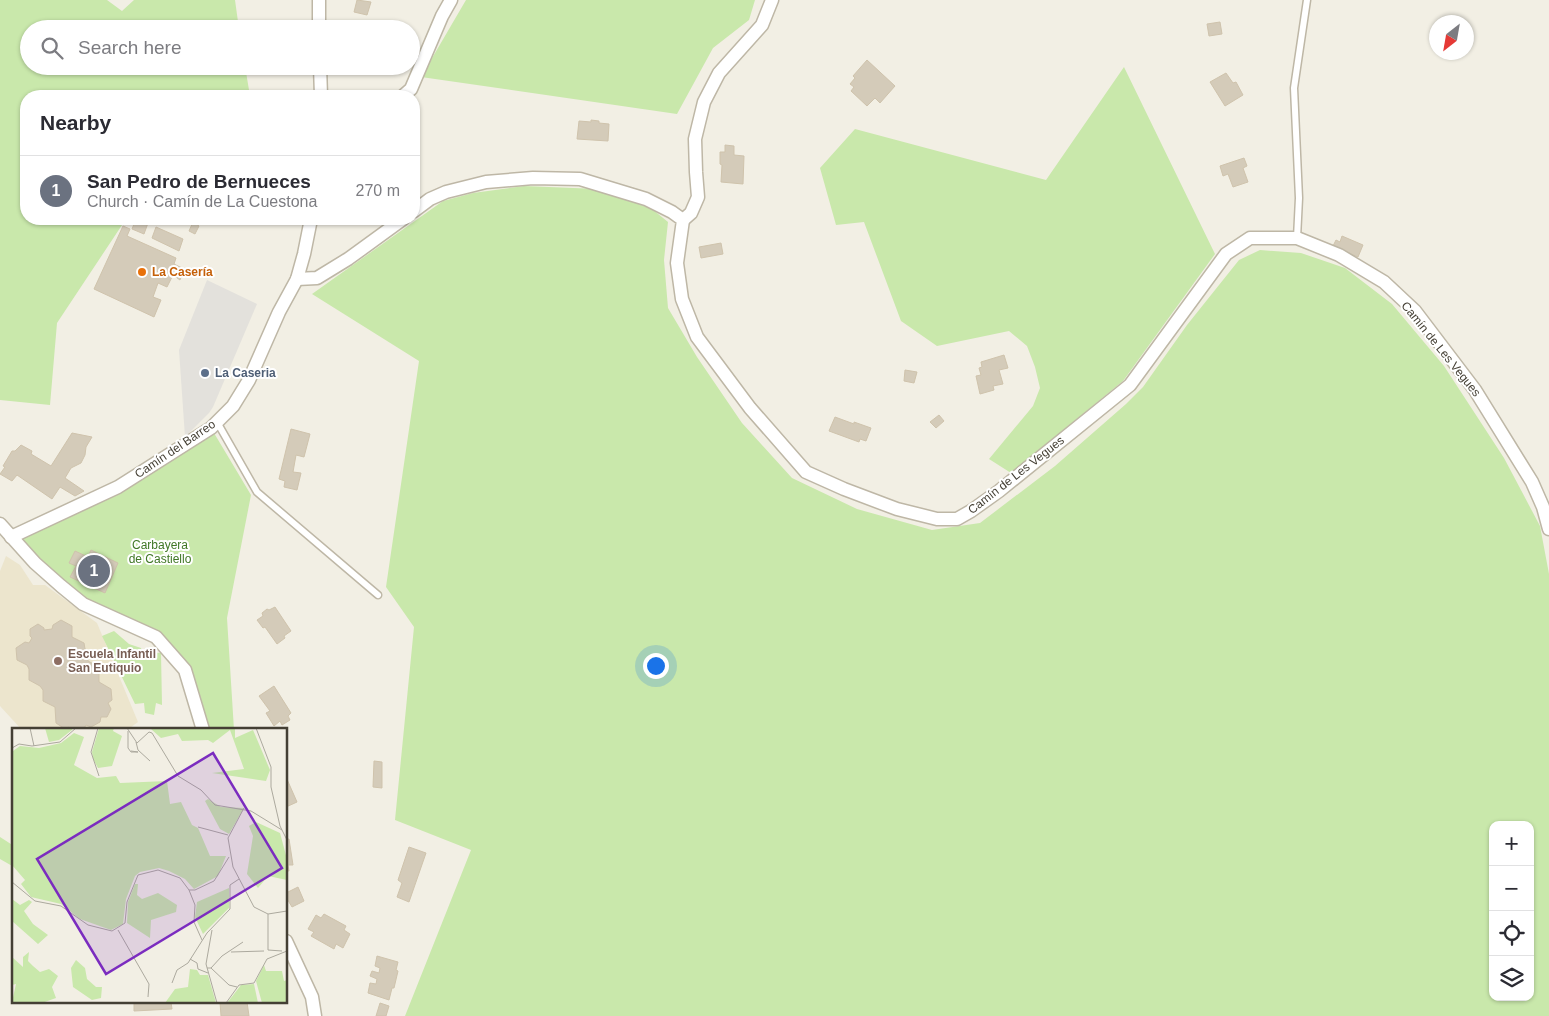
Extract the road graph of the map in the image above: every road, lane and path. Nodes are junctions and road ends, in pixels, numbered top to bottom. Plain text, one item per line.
1 (319, 0) edge
2 (451, 0) edge
3 (772, 0) edge
4 (1307, 0) edge
5 (319, 20) edge
6 (420, 68) edge
7 (320, 75) edge
8 (417, 75) edge
9 (321, 90) edge
10 (410, 90) edge
11 (420, 206) edge
12 (683, 220) junction
13 (310, 225) edge
14 (394, 225) edge
15 (1297, 238) junction
16 (297, 279) junction
17 (217, 422) junction
18 (0, 524) edge
19 (1549, 529) edge
20 (11, 537) junction
21 (378, 595) dead end
22 (202, 728) edge
23 (288, 945) edge
24 (315, 1016) edge

1 - 5 street
2 - 6 street
3 - 12 street
4 - 15 lane
7 - 9 street
8 - 10 street
11 - 12 street
12 - 15 street, Camín de Les Vegues
13 - 16 street, Camín del Barreo
14 - 16 street
15 - 19 street, Camín de Les Vegues
16 - 17 street, Camín del Barreo
17 - 20 street, Camín del Barreo
17 - 21 lane
18 - 20 street
20 - 22 street
23 - 24 street

